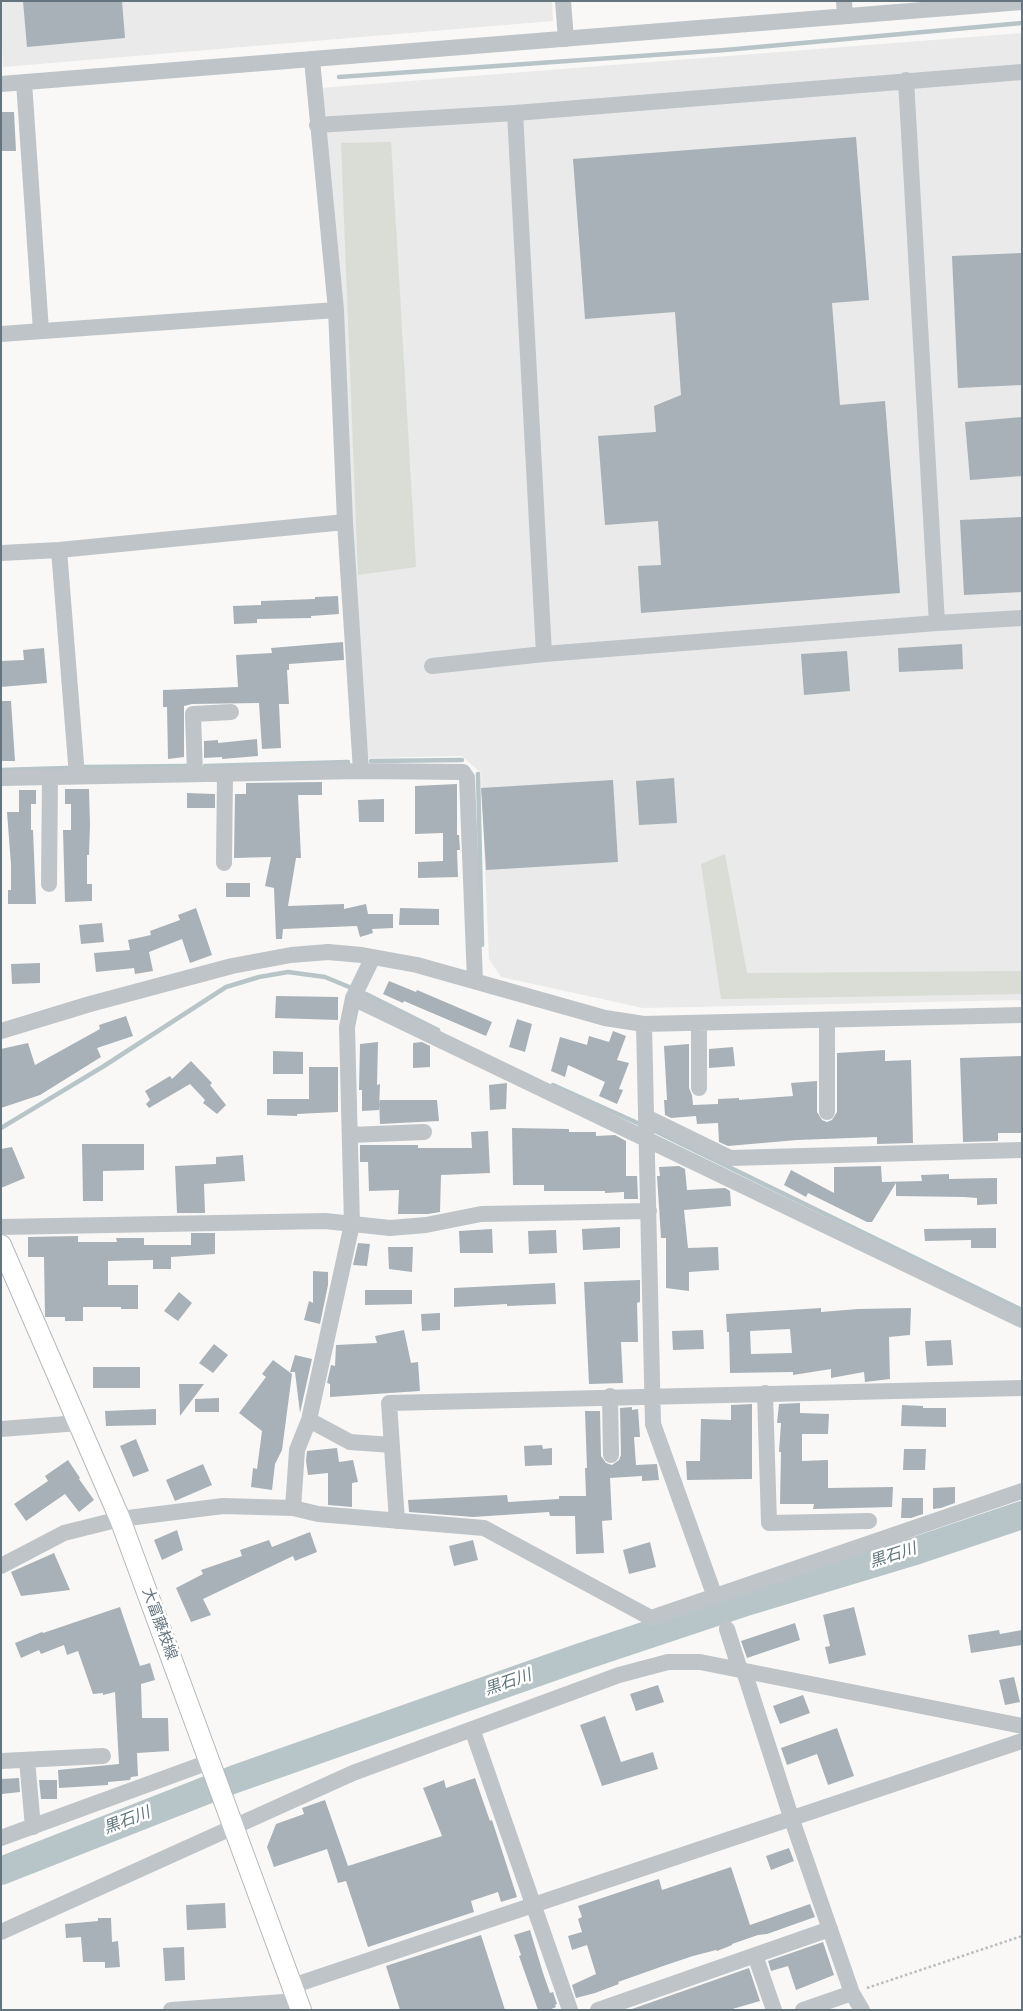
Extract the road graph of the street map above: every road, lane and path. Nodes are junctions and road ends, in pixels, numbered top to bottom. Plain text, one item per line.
1 (563, 1) edge
2 (1022, 2) edge
3 (844, 9) edge
4 (566, 39) junction
5 (312, 60) junction
6 (1022, 72) edge
7 (906, 80) junction
8 (24, 82) junction
9 (1, 84) edge
10 (515, 113) junction
11 (317, 125) junction
12 (336, 310) junction
13 (42, 331) junction
14 (1, 334) edge
15 (345, 522) junction
16 (59, 550) junction
17 (1, 553) edge
18 (1022, 618) edge
19 (937, 623) junction
20 (544, 654) junction
21 (432, 666) dead end
22 (231, 712) dead end
23 (361, 771) junction
24 (195, 774) junction
25 (225, 774) junction
26 (77, 776) junction
27 (50, 777) junction
28 (1, 778) edge
29 (224, 864) dead end
30 (49, 884) dead end
31 (373, 957) junction
32 (475, 981) junction
33 (355, 993) junction
34 (1022, 1015) edge
35 (827, 1020) junction
36 (699, 1023) junction
37 (644, 1024) junction
38 (1, 1031) edge
39 (699, 1088) dead end
40 (827, 1112) dead end
41 (647, 1129) junction
42 (424, 1132) dead end
43 (350, 1135) junction
44 (1022, 1150) edge
45 (649, 1210) junction
46 (352, 1224) junction
47 (1, 1227) edge
48 (1, 1245) edge
49 (1022, 1320) edge
50 (1022, 1388) edge
51 (766, 1393) junction
52 (653, 1395) junction
53 (610, 1396) junction
54 (309, 1420) junction
55 (78, 1423) junction
56 (1, 1429) edge
57 (392, 1445) junction
58 (610, 1454) dead end
59 (1022, 1491) edge
60 (293, 1508) junction
61 (120, 1519) junction
62 (397, 1521) junction
63 (869, 1521) dead end
64 (1, 1566) edge
65 (715, 1597) junction
66 (727, 1629) dead end
67 (742, 1671) junction
68 (1022, 1726) edge
69 (472, 1729) junction
70 (1022, 1741) edge
71 (103, 1756) dead end
72 (27, 1760) junction
73 (1, 1761) edge
74 (210, 1765) junction
75 (791, 1817) junction
76 (231, 1819) junction
77 (33, 1827) junction
78 (1, 1838) edge
79 (533, 1904) junction
80 (830, 1929) junction
81 (1, 1932) edge
82 (1022, 1936) edge
83 (755, 1955) junction
84 (852, 1993) junction
85 (297, 1999) edge
86 (171, 2010) edge
87 (570, 2010) edge
88 (598, 2010) edge
89 (774, 2010) edge
90 (803, 2010) edge
91 (862, 2010) edge

1 - 4 street
2 - 3 street
3 - 4 street
4 - 5 street
5 - 8 street
5 - 11 street
6 - 7 street
7 - 10 street
7 - 19 street
8 - 9 street
8 - 13 street
10 - 11 street
10 - 20 street
11 - 12 street
12 - 13 street
12 - 15 street
13 - 14 street
15 - 16 street
15 - 23 street
16 - 17 street
16 - 26 street
18 - 19 street
19 - 20 street
20 - 21 street
22 - 24 street
23 - 25 street
23 - 32 street
24 - 25 street
24 - 26 street
25 - 29 street
26 - 27 street
27 - 28 street
27 - 30 street
31 - 32 street
31 - 33 street
31 - 38 street
32 - 37 street
33 - 41 street
33 - 43 street
34 - 35 street
35 - 36 street
35 - 40 street
36 - 37 street
36 - 39 street
37 - 41 street
41 - 44 street
41 - 45 street
41 - 49 street
42 - 43 street
43 - 46 street
45 - 46 street
45 - 52 street
46 - 47 street
46 - 54 street
48 - 55 main road, 大富藤枝線
50 - 51 street
51 - 52 street
51 - 63 street
52 - 53 street
52 - 65 street
53 - 57 street
53 - 58 street
54 - 57 street
54 - 60 street
55 - 56 street
55 - 61 main road, 大富藤枝線
57 - 62 street
59 - 65 street
60 - 61 street
60 - 62 street
61 - 64 street
61 - 74 main road, 大富藤枝線
62 - 65 street
66 - 67 street
67 - 68 street
67 - 69 street
67 - 75 street
69 - 76 street
69 - 79 street
70 - 75 street
71 - 72 street
72 - 73 street
72 - 77 street
74 - 76 main road, 大富藤枝線
74 - 77 street
75 - 79 street
75 - 80 street
76 - 81 street
76 - 85 main road, 大富藤枝線
77 - 78 street
79 - 85 street
79 - 87 street
80 - 83 street
80 - 84 street
82 - 84 path
83 - 88 street
83 - 89 street
84 - 90 street
84 - 91 street
85 - 86 street

